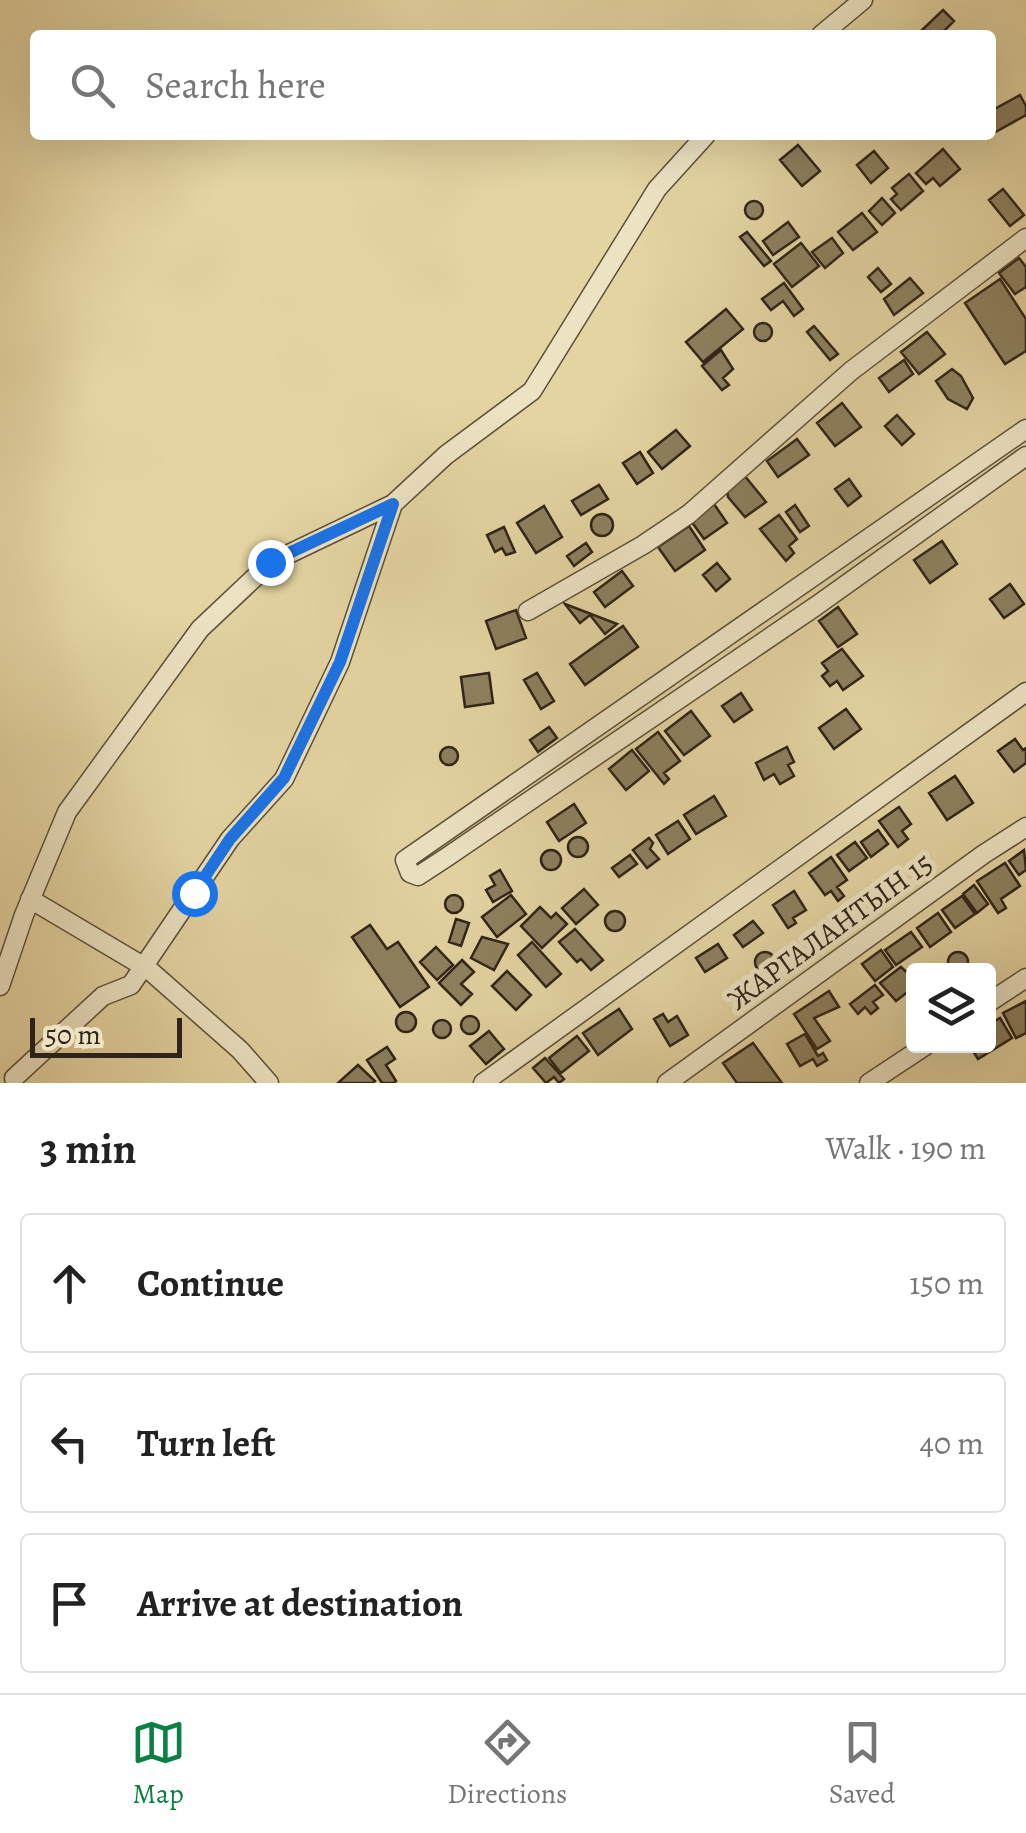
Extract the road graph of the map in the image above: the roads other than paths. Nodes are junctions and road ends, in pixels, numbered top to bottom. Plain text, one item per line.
1 (863, 0) edge
2 (828, 30) edge
3 (701, 140) edge
4 (1026, 238) edge
5 (1026, 429) edge
6 (1026, 456) edge
7 (958, 476) junction
8 (970, 495) junction
9 (393, 504) junction
10 (801, 585) junction
11 (816, 606) junction
12 (528, 611) dead end
13 (1026, 692) edge
14 (1026, 827) edge
15 (30, 899) junction
16 (144, 966) junction
17 (1026, 978) edge
18 (0, 986) edge
19 (996, 998) edge
20 (914, 1053) edge
21 (11, 1075) edge
22 (269, 1083) edge
23 (483, 1083) edge
24 (668, 1083) edge
25 (869, 1083) edge

1 - 2 street
3 - 9 street
4 - 12 street
5 - 7 street
6 - 8 street
7 - 8 street
7 - 10 street
8 - 11 street
9 - 15 street
9 - 16 street
10 - 11 street
10 - 11 street
13 - 23 street
14 - 24 street, ЖАРГАЛАНТЫН 15
15 - 16 street
15 - 18 street
16 - 21 street
16 - 22 street
17 - 19 street
20 - 25 street

